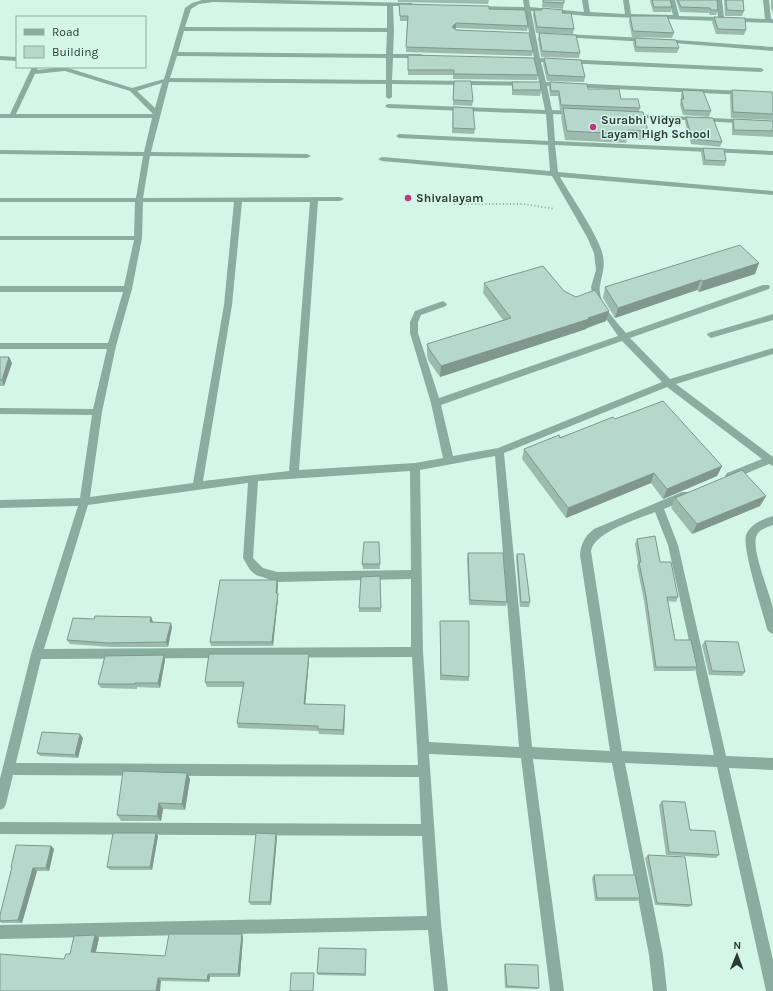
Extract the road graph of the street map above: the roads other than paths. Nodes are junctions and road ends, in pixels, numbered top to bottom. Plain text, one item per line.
1 (526, 0) edge
2 (585, 0) edge
3 (626, 0) edge
4 (672, 0) edge
5 (719, 0) edge
6 (766, 0) edge
7 (290, 1) edge
8 (354, 2) edge
9 (390, 4) junction
10 (421, 5) edge
11 (467, 7) edge
12 (528, 9) junction
13 (587, 14) junction
14 (628, 15) junction
15 (676, 17) junction
16 (721, 18) junction
17 (770, 21) edge
18 (181, 29) junction
19 (391, 30) junction
20 (555, 35) edge
21 (773, 49) edge
22 (174, 54) junction
23 (390, 55) junction
24 (429, 56) edge
25 (0, 58) edge
26 (514, 58) edge
27 (16, 59) edge
28 (538, 59) junction
29 (34, 69) edge
30 (761, 70) dead end
31 (167, 80) junction
32 (389, 82) junction
33 (543, 84) junction
34 (132, 90) junction
35 (753, 93) edge
36 (388, 97) dead end
37 (388, 106) dead end
38 (549, 112) junction
39 (580, 113) edge
40 (157, 114) junction
41 (0, 116) edge
42 (12, 116) junction
43 (626, 116) edge
44 (773, 123) edge
45 (399, 136) dead end
46 (552, 143) junction
47 (0, 152) edge
48 (773, 153) edge
49 (147, 154) junction
50 (307, 156) dead end
51 (382, 159) dead end
52 (554, 173) junction
53 (773, 193) edge
54 (340, 198) dead end
55 (314, 199) junction
56 (0, 200) edge
57 (238, 200) junction
58 (139, 201) junction
59 (0, 238) edge
60 (138, 238) junction
61 (766, 287) dead end
62 (0, 289) edge
63 (128, 289) junction
64 (443, 304) dead end
65 (773, 317) edge
66 (711, 335) dead end
67 (624, 337) junction
68 (0, 346) edge
69 (112, 346) junction
70 (773, 352) edge
71 (668, 383) junction
72 (436, 403) junction
73 (0, 411) edge
74 (97, 412) junction
75 (499, 451) junction
76 (449, 461) junction
77 (771, 461) edge
78 (415, 467) junction
79 (294, 474) junction
80 (253, 478) junction
81 (721, 480) edge
82 (197, 486) junction
83 (693, 492) edge
84 (84, 502) junction
85 (0, 504) edge
86 (658, 507) junction
87 (773, 520) edge
88 (417, 574) junction
89 (773, 629) edge
90 (417, 652) junction
91 (36, 654) junction
92 (423, 748) junction
93 (526, 752) junction
94 (616, 756) junction
95 (720, 760) junction
96 (773, 764) edge
97 (8, 769) junction
98 (424, 771) junction
99 (0, 804) edge
100 (0, 828) edge
101 (428, 830) junction
102 (434, 923) junction
103 (0, 932) edge
104 (441, 991) edge
105 (557, 991) edge
106 (660, 991) edge
107 (773, 991) edge

1 - 12 street
2 - 13 street
3 - 14 street
4 - 15 street
5 - 16 street
6 - 17 street
7 - 8 street
7 - 18 street
8 - 9 street
9 - 10 street
9 - 19 street
11 - 12 street
12 - 13 street
12 - 28 street
13 - 14 street
14 - 15 street
15 - 16 street
16 - 17 street
18 - 19 street
18 - 22 street
19 - 23 street
20 - 21 street
22 - 23 street
22 - 31 street
23 - 24 street
23 - 32 street
25 - 27 street
26 - 28 street
28 - 30 street
28 - 33 street
29 - 34 street
29 - 42 street
31 - 32 street
31 - 34 street
31 - 40 street
32 - 33 street
32 - 36 street
33 - 35 street
33 - 38 street
34 - 40 street
37 - 38 street
38 - 39 street
38 - 46 street
40 - 42 street
40 - 49 street
41 - 42 street
43 - 44 street
45 - 46 street
46 - 48 street
46 - 52 street
47 - 49 street
49 - 50 street
49 - 58 street
51 - 52 street
52 - 53 street
52 - 67 street
54 - 55 street
55 - 57 street
55 - 79 street
56 - 58 street
57 - 58 street
57 - 82 street
58 - 60 street
59 - 60 street
60 - 63 street
61 - 67 street
62 - 63 street
63 - 69 street
64 - 72 street
65 - 66 street
67 - 71 street
67 - 72 street
68 - 69 street
69 - 74 street
70 - 71 street
71 - 75 street
71 - 77 street
72 - 76 street
73 - 74 street
74 - 84 street
75 - 76 street
75 - 93 street
76 - 78 street
77 - 81 street
78 - 79 street
78 - 88 street
79 - 80 street
80 - 82 street
80 - 88 street
82 - 84 street
83 - 86 street
84 - 85 street
84 - 91 street
86 - 94 street
86 - 95 street
87 - 89 street
88 - 90 street
90 - 91 street
90 - 92 street
91 - 97 street
92 - 93 street
92 - 98 street
93 - 94 street
93 - 105 street
94 - 95 street
94 - 106 street
95 - 96 street
95 - 107 street
97 - 98 street
97 - 99 street
98 - 101 street
100 - 101 street
101 - 102 street
102 - 103 street
102 - 104 street

